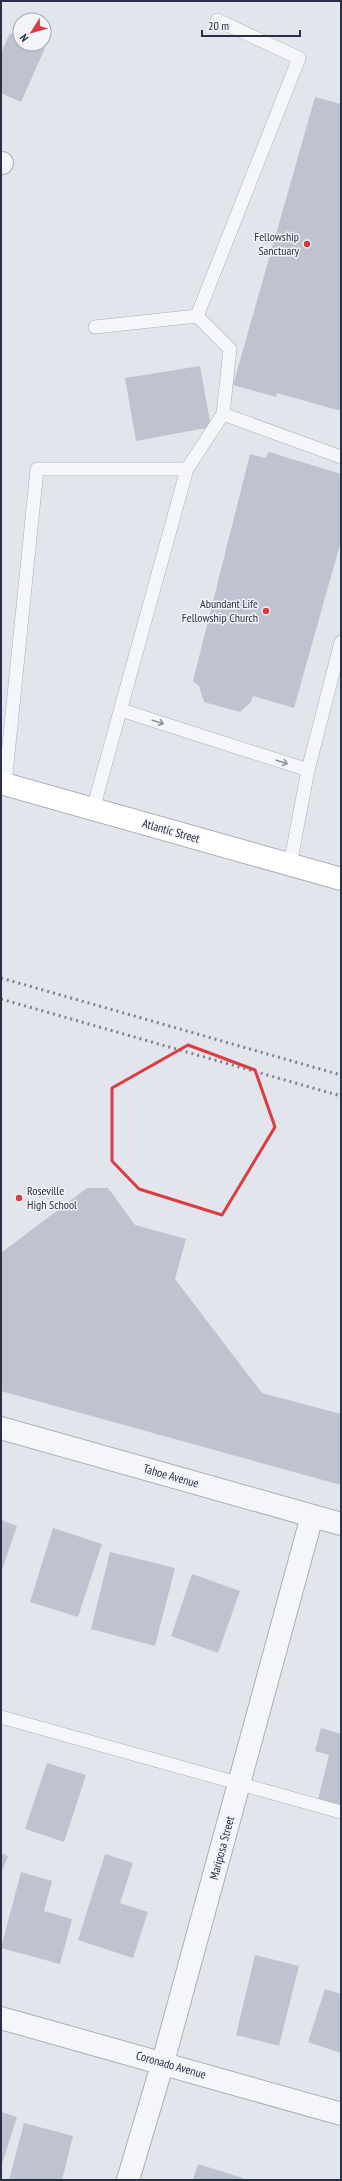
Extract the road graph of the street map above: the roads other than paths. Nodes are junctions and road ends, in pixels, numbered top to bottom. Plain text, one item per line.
1 (217, 20) dead end
2 (197, 316) junction
3 (95, 327) dead end
4 (223, 414) junction
5 (341, 456) edge
6 (187, 469) junction
7 (341, 642) edge
8 (121, 710) junction
9 (308, 770) junction
10 (3, 784) edge
11 (93, 809) junction
12 (290, 865) junction
13 (341, 879) edge
14 (1, 1428) edge
15 (312, 1516) junction
16 (341, 1524) edge
17 (1, 1717) edge
18 (239, 1783) junction
19 (341, 1812) edge
20 (1, 2018) edge
21 (163, 2062) junction
22 (341, 2114) edge
23 (128, 2180) edge

1 - 2 lane
2 - 3 lane
2 - 4 lane
4 - 5 lane
4 - 6 lane
6 - 8 lane
6 - 10 lane
7 - 9 lane
8 -> 9 lane
8 - 11 lane
9 - 12 lane
10 - 11 main road, Atlantic Street
11 - 12 main road, Atlantic Street
12 - 13 main road, Atlantic Street
14 - 15 street, Tahoe Avenue
15 - 16 street, Tahoe Avenue
15 - 18 street, Mariposa Street
17 - 18 lane
18 - 19 lane
18 - 21 street, Mariposa Street
20 - 21 street, Coronado Avenue
21 - 22 street, Coronado Avenue
21 - 23 street, Mariposa Street

